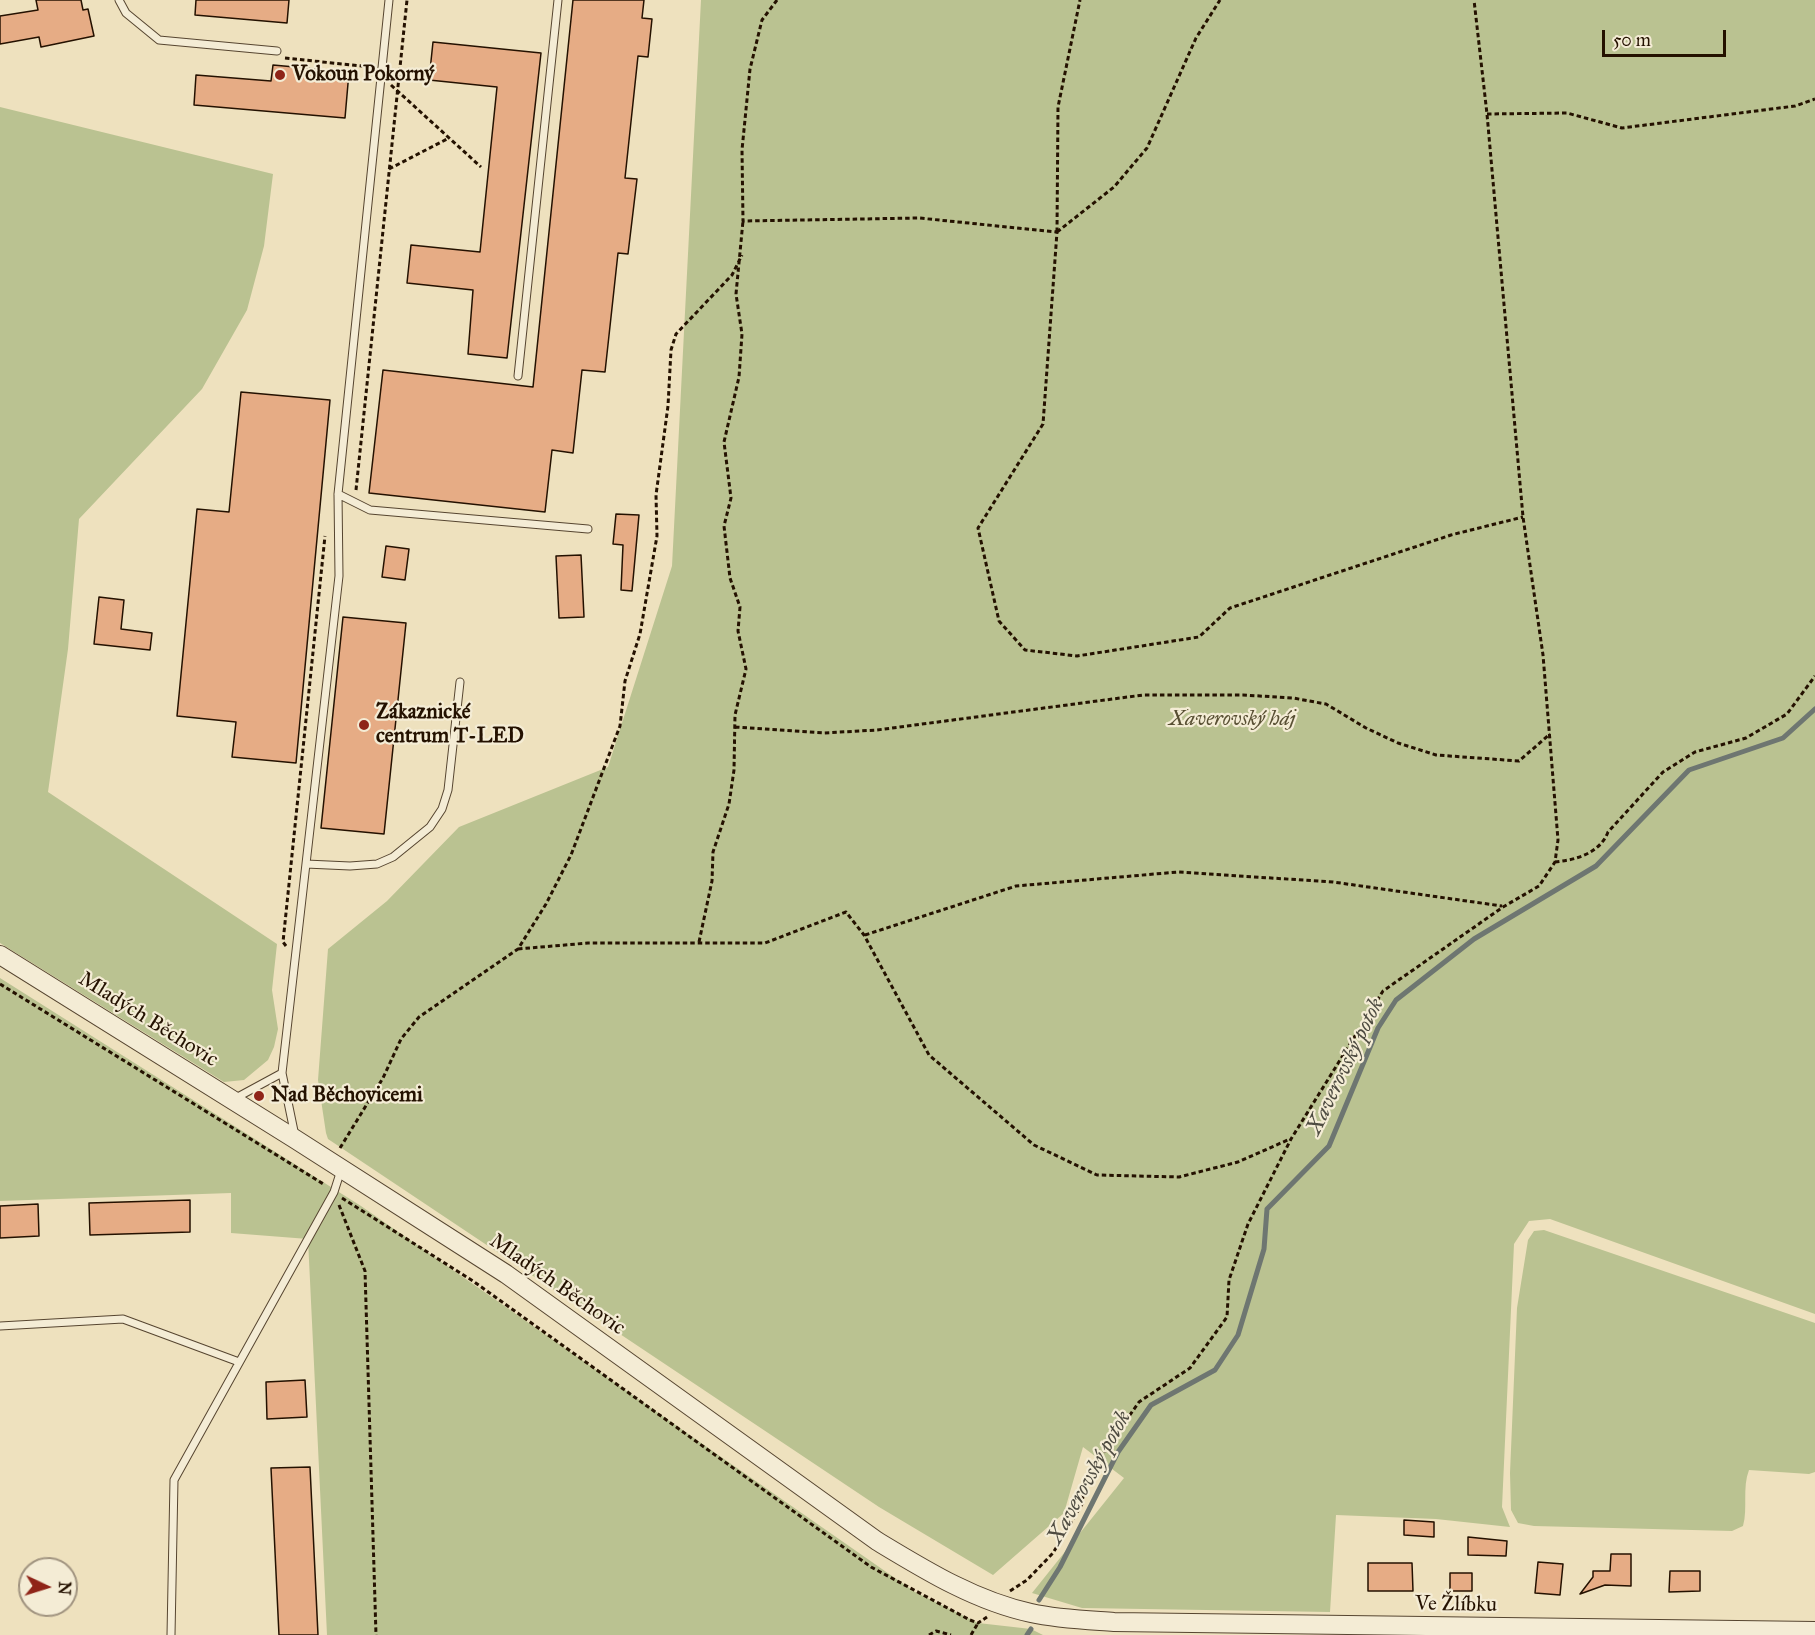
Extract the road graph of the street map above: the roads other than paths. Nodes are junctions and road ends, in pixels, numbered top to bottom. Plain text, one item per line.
1 (119, 0) edge
2 (389, 0) edge
3 (558, 0) edge
4 (278, 51) road end
5 (518, 376) dead end
6 (338, 494) junction
7 (588, 529) dead end
8 (460, 682) dead end
9 (306, 864) junction
10 (0, 955) edge
11 (282, 1073) junction
12 (233, 1100) junction
13 (295, 1138) junction
14 (341, 1170) junction
15 (0, 1326) edge
16 (239, 1362) junction
17 (1096, 1621) joint
18 (1815, 1631) edge
19 (171, 1635) edge

1 - 4 lane
2 - 6 lane
3 - 5 lane
6 - 7 lane
6 - 9 lane
8 - 9 lane
9 - 11 lane
10 - 12 street, Mladých Běchovic
11 - 12 lane
11 - 13 lane
12 - 13 street, Mladých Běchovic
13 - 14 street, Mladých Běchovic
14 - 16 lane
14 - 17 street, Mladých Běchovic
15 - 16 lane
16 - 19 lane
17 - 18 street, Ve Žlíbku

